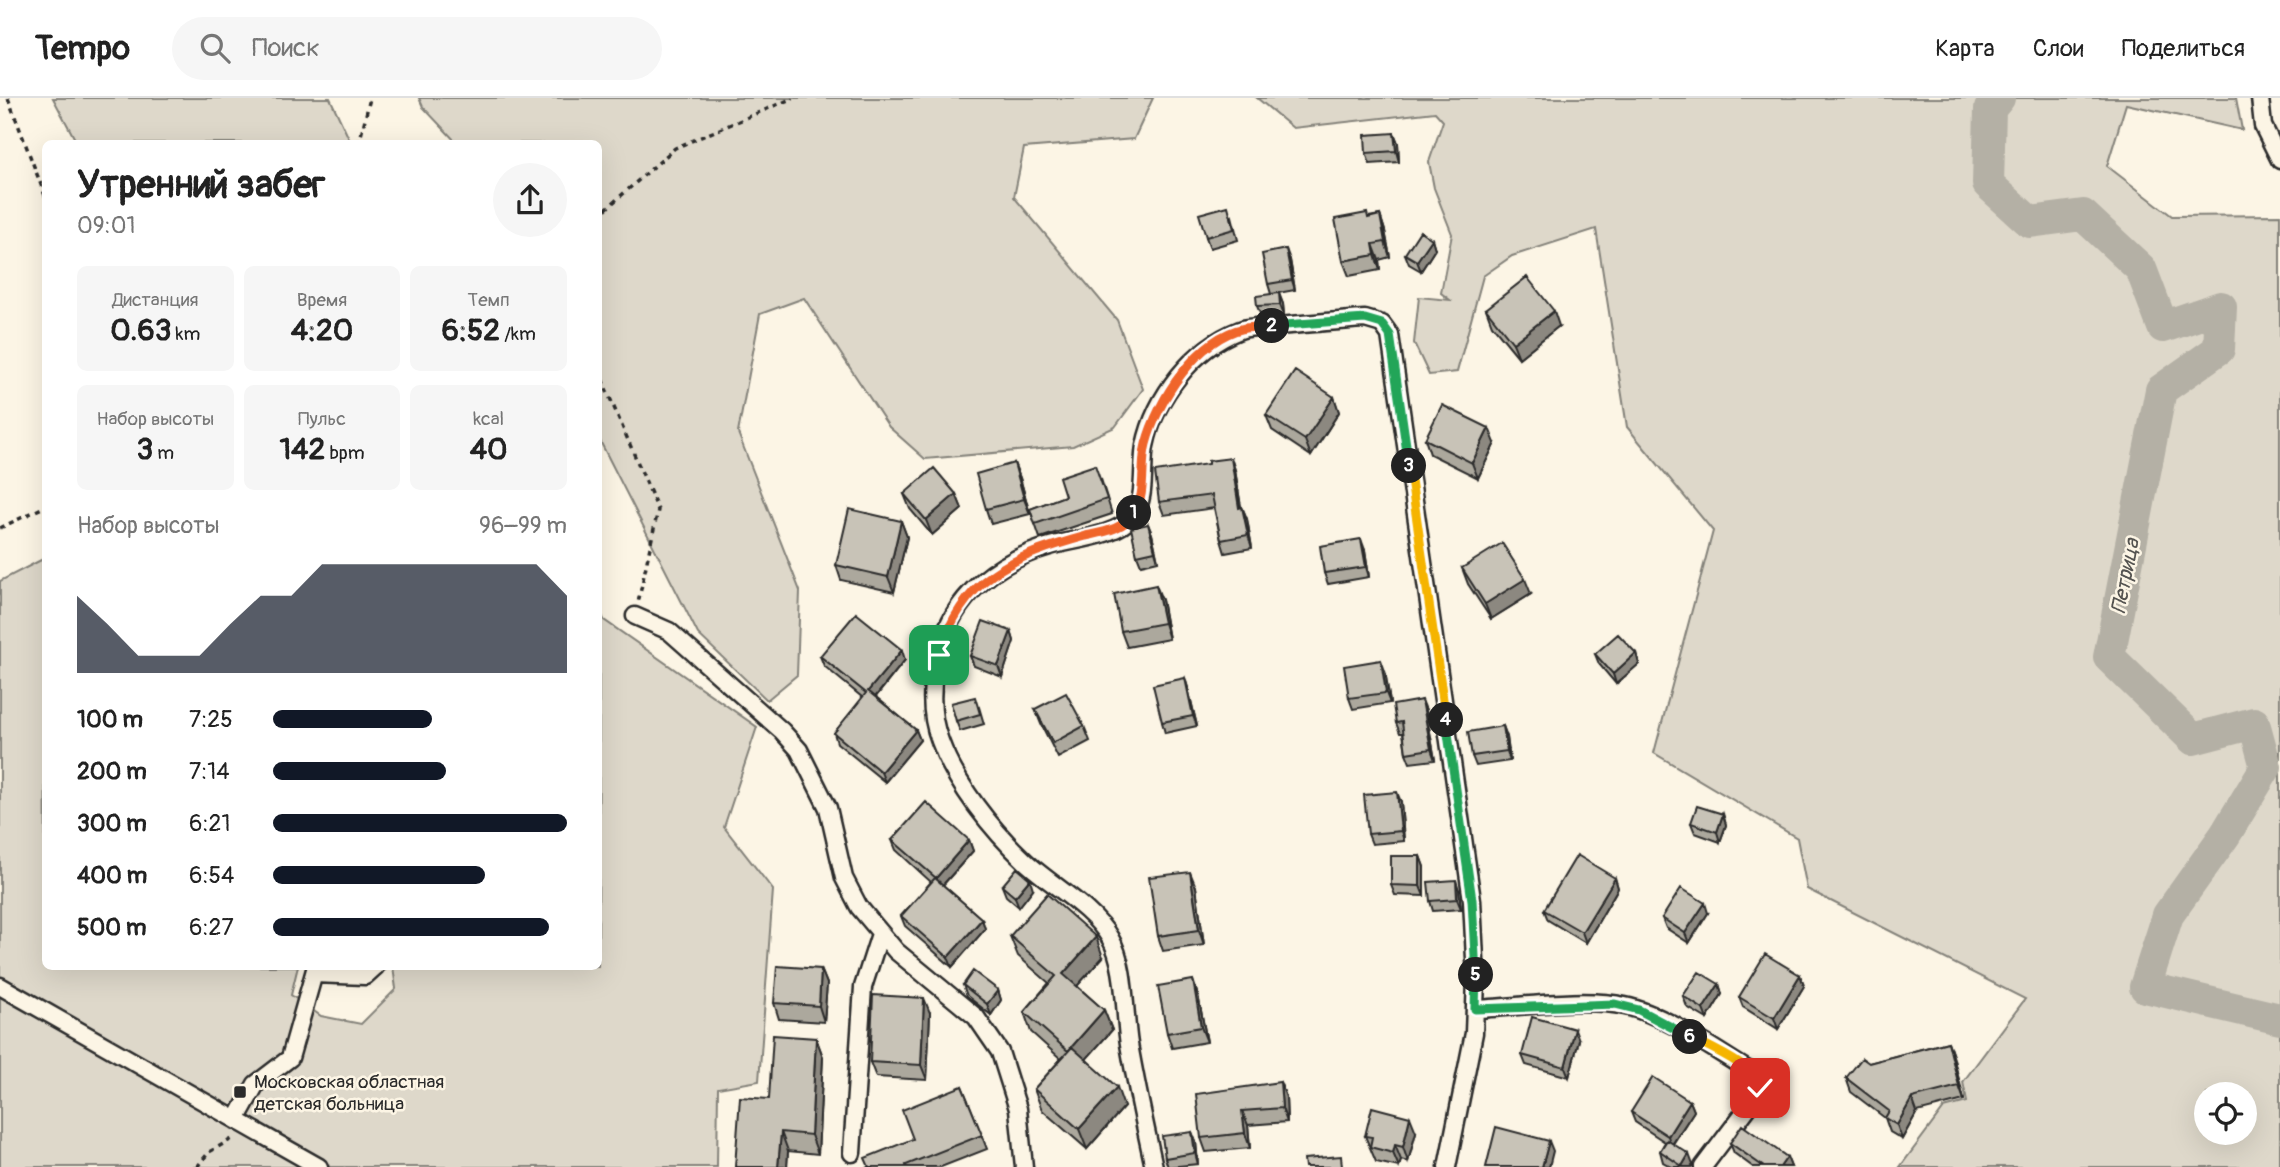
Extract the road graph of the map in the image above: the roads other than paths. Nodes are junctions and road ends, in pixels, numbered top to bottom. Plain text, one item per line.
1 (2260, 98) edge
2 (2280, 160) edge
3 (635, 617) road end
4 (880, 934) junction
5 (315, 970) edge
6 (372, 970) edge
7 (0, 986) edge
8 (1475, 1009) junction
9 (236, 1120) junction
10 (852, 1153) dead end
11 (319, 1167) edge
12 (1024, 1167) edge
13 (1154, 1167) edge
14 (1447, 1167) edge
15 (1703, 1167) edge

1 - 2 street
3 - 4 street
4 - 10 street
4 - 12 street
5 - 6 street
5 - 9 street
7 - 9 street
8 - 13 street
8 - 14 street
8 - 15 street
9 - 11 street

